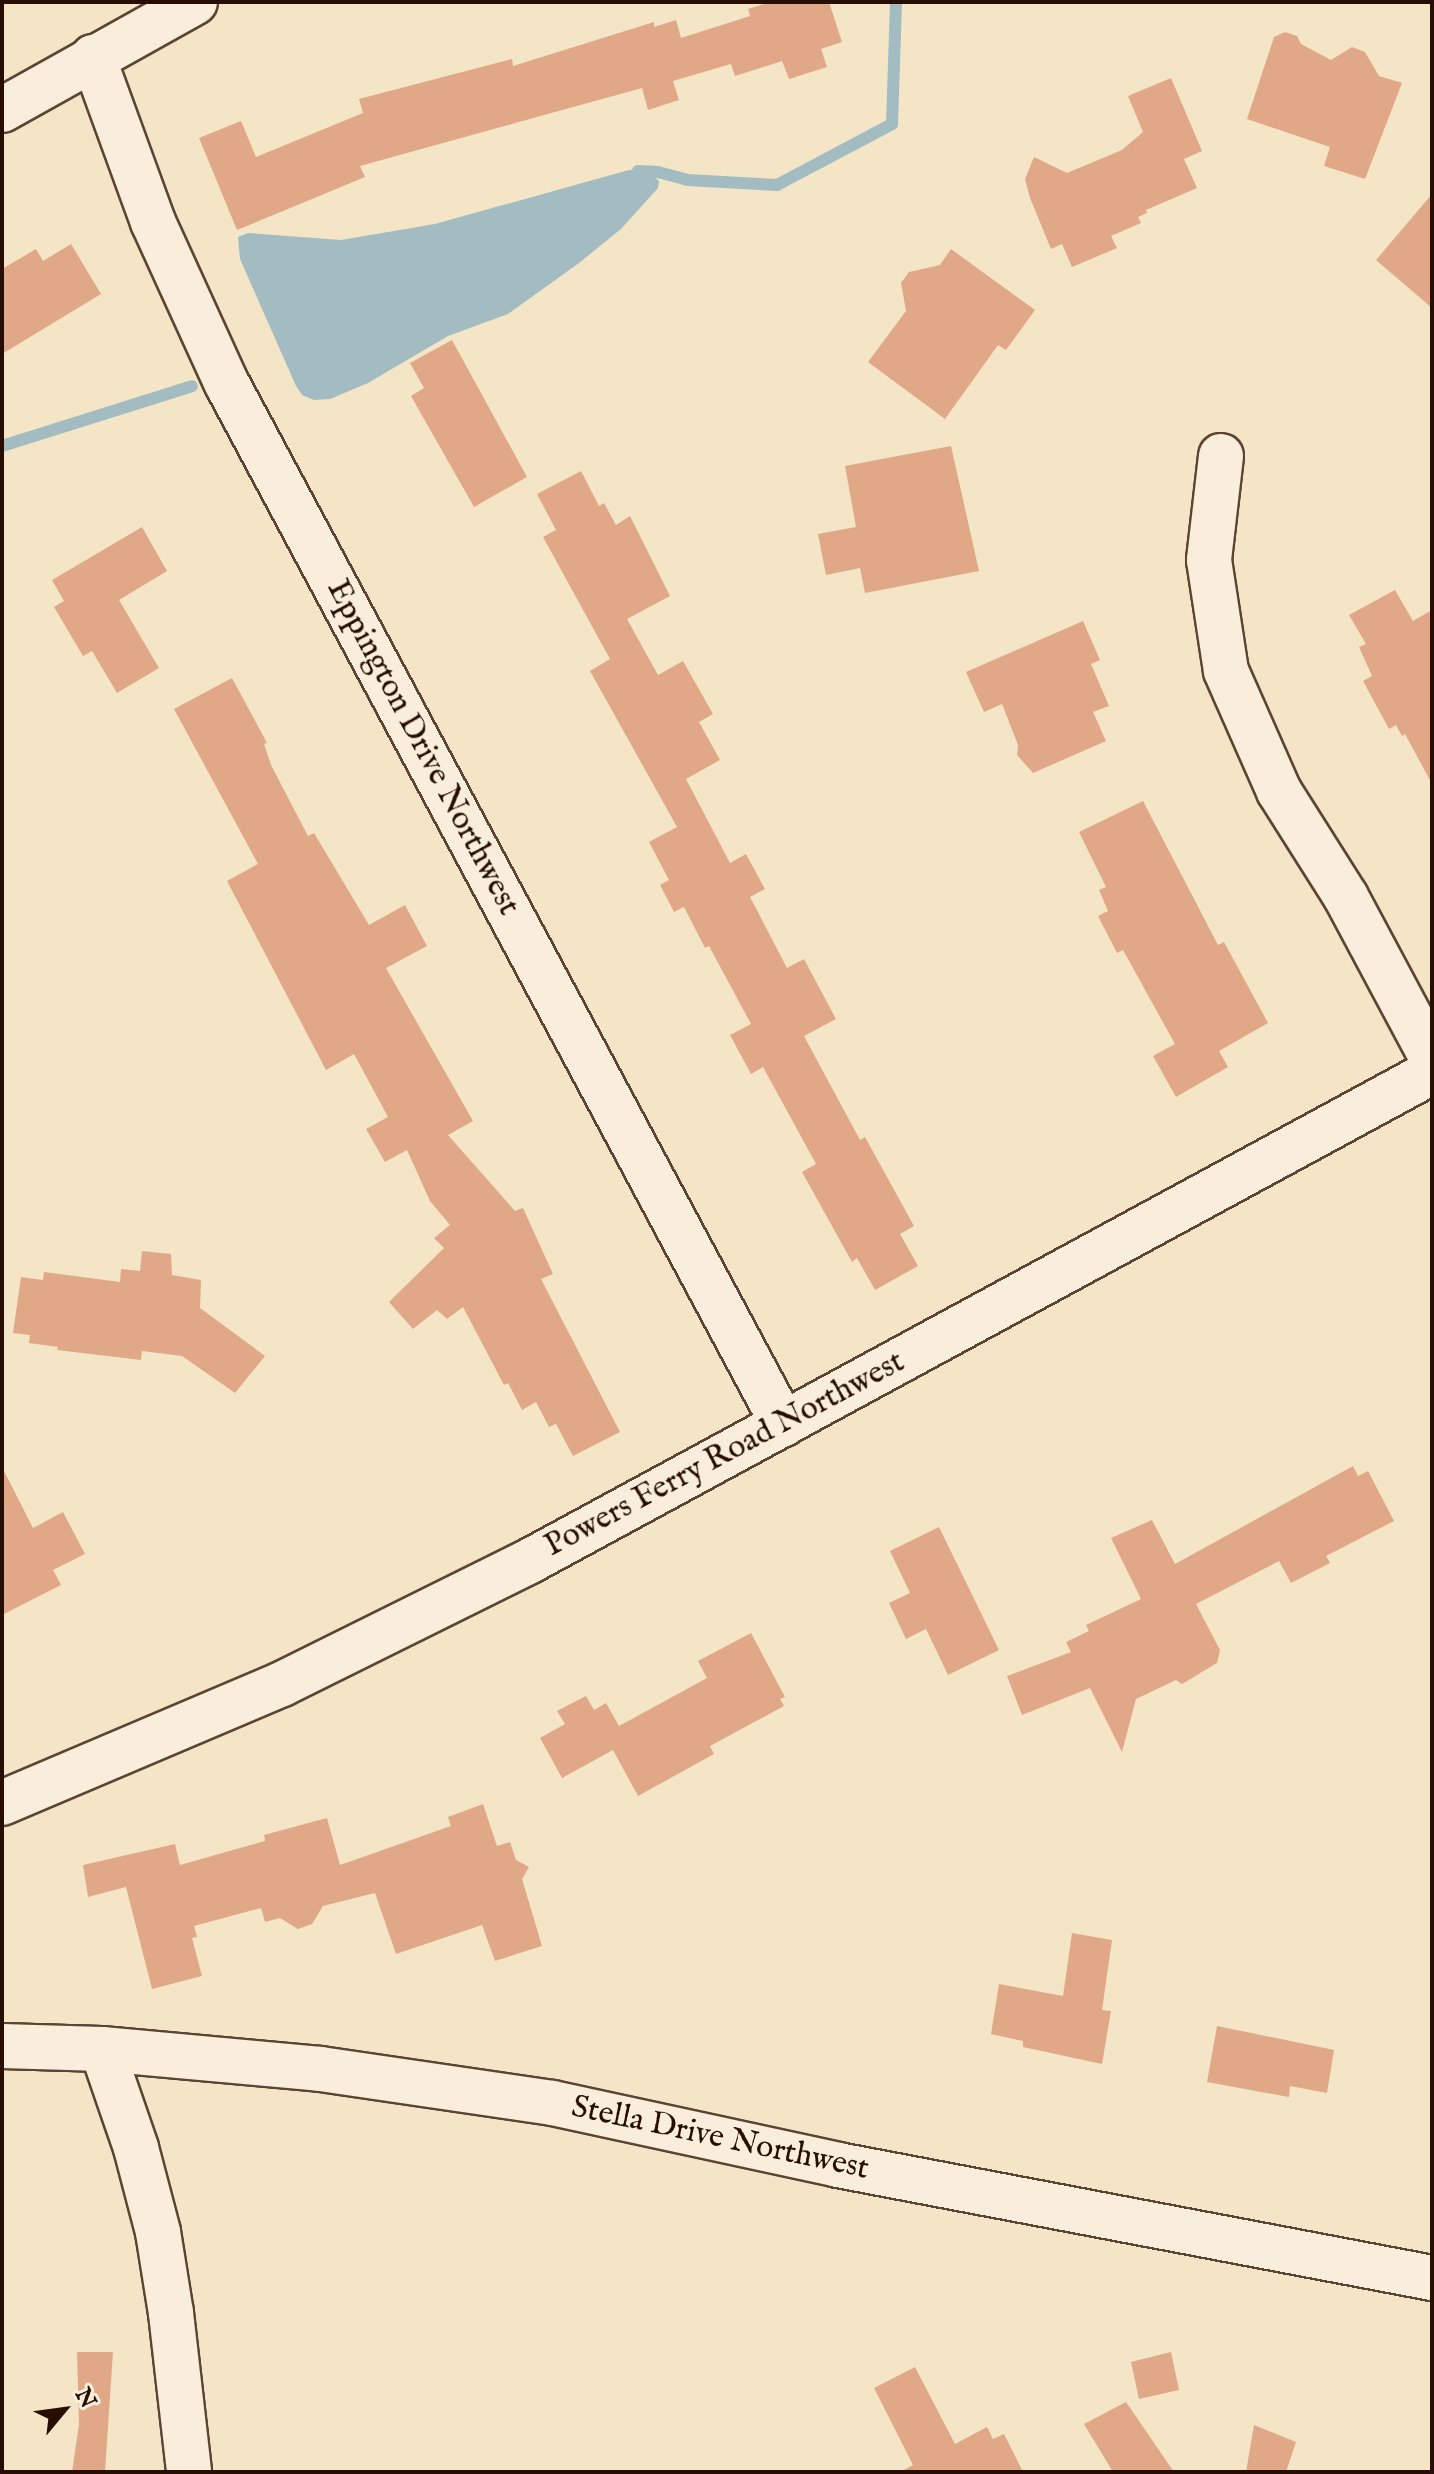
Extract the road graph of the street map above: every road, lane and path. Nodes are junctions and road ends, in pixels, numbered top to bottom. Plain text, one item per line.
1 (195, 2) edge
2 (93, 57) junction
3 (2, 110) edge
4 (1221, 456) dead end
5 (1432, 1058) edge
6 (1432, 1072) edge
7 (783, 1424) junction
8 (2, 1803) edge
9 (2, 2046) edge
10 (102, 2049) junction
11 (1432, 2278) edge
12 (189, 2472) edge

1 - 2 street
2 - 3 street
2 - 7 street, Eppington Drive Northwest
4 - 5 street
6 - 7 street, Powers Ferry Road Northwest
7 - 8 street, Powers Ferry Road Northwest
9 - 10 street, Stella Drive Northwest
10 - 11 street, Stella Drive Northwest
10 - 12 street

